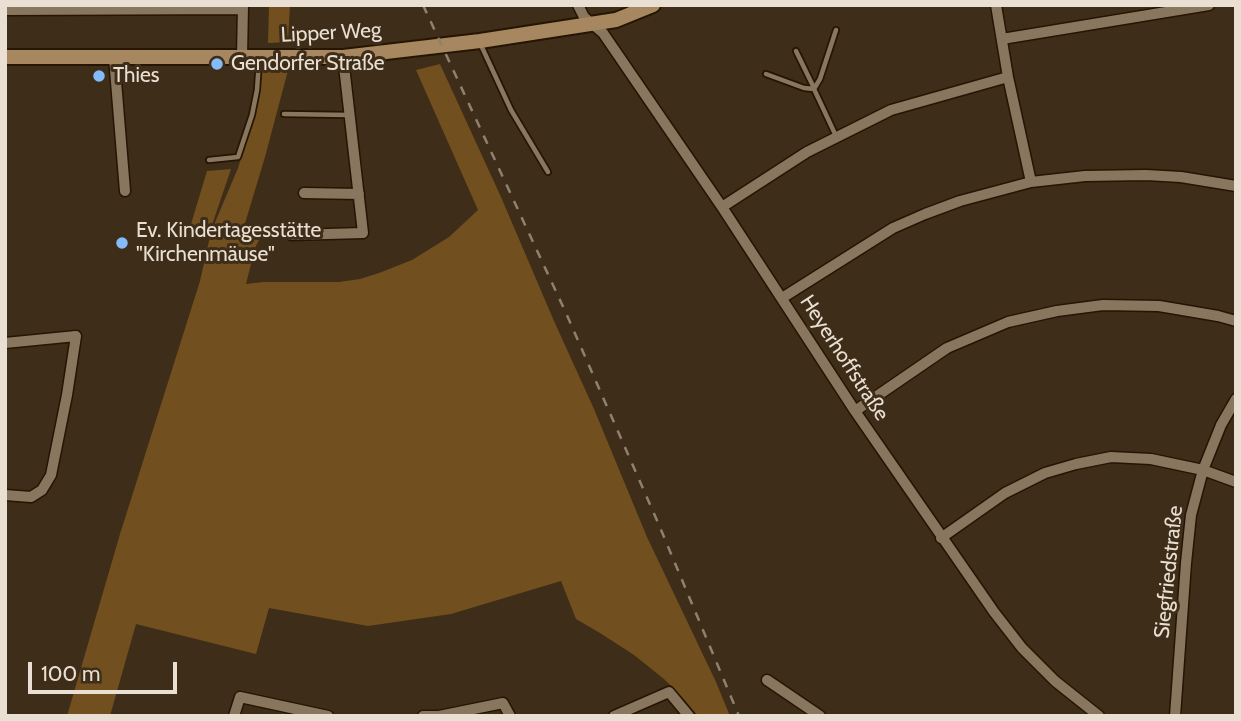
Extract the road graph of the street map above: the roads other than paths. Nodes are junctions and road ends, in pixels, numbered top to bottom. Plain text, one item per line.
1 (578, 5) edge
2 (653, 5) edge
3 (996, 5) edge
4 (1209, 5) edge
5 (243, 7) edge
6 (5, 10) edge
7 (594, 24) junction
8 (836, 30) dead end
9 (1002, 39) junction
10 (480, 41) junction
11 (796, 51) dead end
12 (5, 57) edge
13 (114, 57) junction
14 (242, 57) junction
15 (259, 57) junction
16 (342, 57) junction
17 (766, 74) dead end
18 (1008, 77) junction
19 (814, 89) junction
20 (284, 114) dead end
21 (349, 115) junction
22 (837, 137) junction
23 (209, 160) dead end
24 (548, 172) dead end
25 (1031, 182) junction
26 (1236, 186) edge
27 (125, 191) dead end
28 (304, 193) dead end
29 (359, 194) junction
30 (722, 207) junction
31 (291, 235) dead end
32 (782, 298) junction
33 (1236, 321) edge
34 (5, 343) edge
35 (1236, 399) edge
36 (855, 411) junction
37 (1203, 470) junction
38 (1236, 482) edge
39 (5, 495) edge
40 (942, 538) junction
41 (767, 680) dead end
42 (234, 716) edge
43 (328, 716) edge
44 (422, 716) edge
45 (510, 716) edge
46 (614, 716) edge
47 (690, 716) edge
48 (820, 716) edge
49 (1099, 716) edge
50 (1175, 716) edge

1 - 7 street, Heyerhoffstraße
2 - 7 street, Lipper Weg
3 - 9 street
4 - 9 street
5 - 6 street
5 - 14 street
7 - 10 street, Lipper Weg
7 - 30 street, Heyerhoffstraße
8 - 19 lane
9 - 18 street
10 - 16 street, Lipper Weg
10 - 24 lane
11 - 19 lane
12 - 13 street, Lipper Weg
13 - 14 street, Lipper Weg
13 - 27 street
14 - 15 street, Lipper Weg
15 - 16 street, Lipper Weg
15 - 23 lane
16 - 21 street
17 - 19 lane
18 - 22 street
18 - 25 street
19 - 22 lane
20 - 21 lane
21 - 29 street
22 - 30 street
25 - 26 street
25 - 32 street
28 - 29 street
29 - 31 street
30 - 32 street, Heyerhoffstraße
32 - 36 street, Heyerhoffstraße
33 - 36 street
34 - 39 street
35 - 37 street, Siegfriedstraße
36 - 40 street, Heyerhoffstraße
37 - 38 street
37 - 40 street
37 - 50 street, Siegfriedstraße
40 - 49 street, Heyerhoffstraße
41 - 48 street
42 - 43 street
44 - 45 street
46 - 47 street

